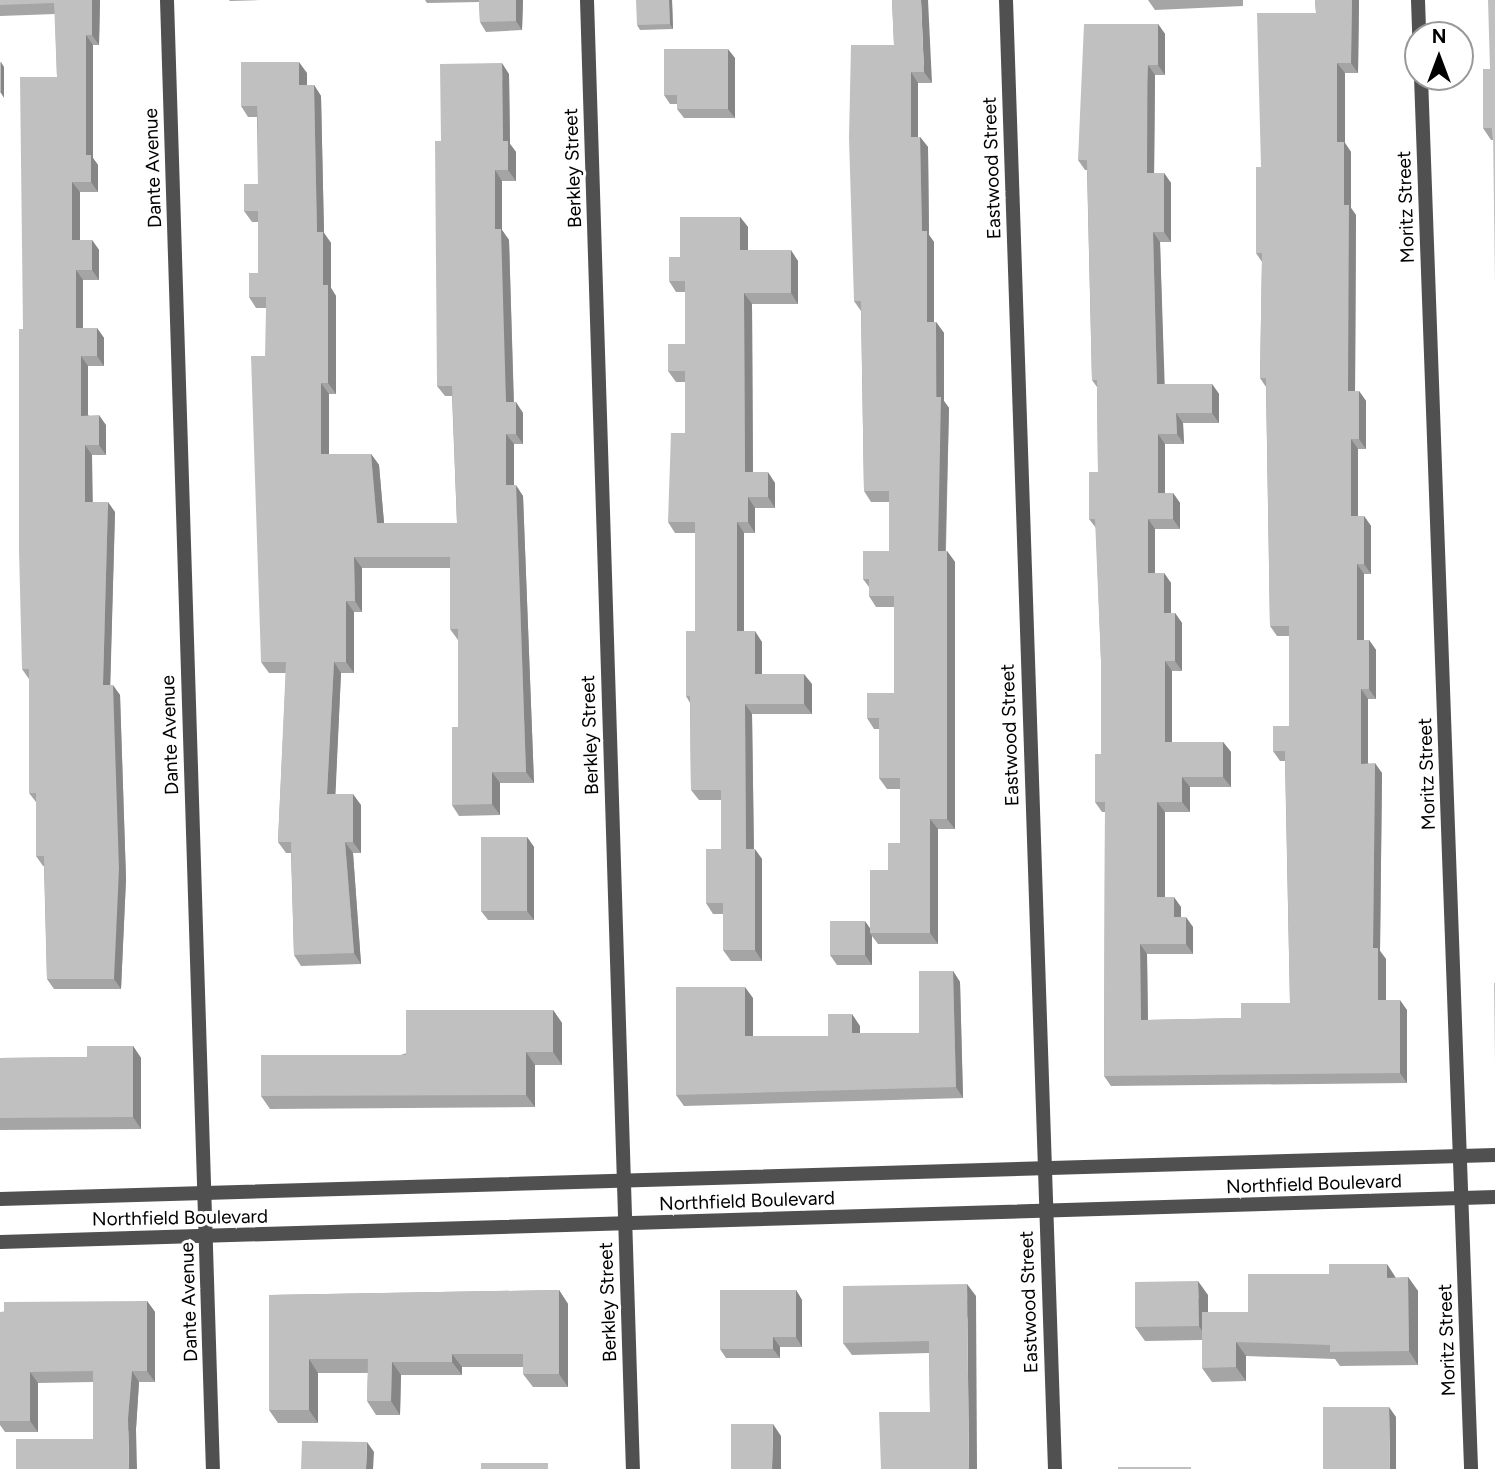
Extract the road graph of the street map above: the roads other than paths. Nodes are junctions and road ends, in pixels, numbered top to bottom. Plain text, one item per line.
1 (167, 0) edge
2 (587, 0) edge
3 (1006, 0) edge
4 (1418, 0) edge
5 (1419, 21) edge
6 (1422, 91) edge
7 (1495, 1155) edge
8 (1460, 1156) junction
9 (1043, 1169) junction
10 (623, 1180) junction
11 (204, 1194) junction
12 (1495, 1197) edge
13 (1462, 1198) junction
14 (0, 1199) edge
15 (1044, 1212) junction
16 (624, 1224) junction
17 (206, 1237) junction
18 (0, 1242) edge
19 (213, 1469) edge
20 (633, 1469) edge
21 (1055, 1469) edge
22 (1471, 1469) edge

1 - 11 street, Dante Avenue
2 - 10 street, Berkley Street
3 - 9 street, Eastwood Street
4 - 5 street
6 - 8 street, Moritz Street
7 - 8 street, Northfield Boulevard
8 - 9 street, Northfield Boulevard
8 - 13 street, Moritz Street
9 - 10 street, Northfield Boulevard
9 - 15 street, Eastwood Street
10 - 11 street, Northfield Boulevard
10 - 16 street, Berkley Street
11 - 14 street, Northfield Boulevard
11 - 17 street, Dante Avenue
12 - 13 street, Northfield Boulevard
13 - 15 street, Northfield Boulevard
13 - 22 street, Moritz Street
15 - 16 street, Northfield Boulevard
15 - 21 street, Eastwood Street
16 - 17 street, Northfield Boulevard
16 - 20 street, Berkley Street
17 - 18 street, Northfield Boulevard
17 - 19 street, Dante Avenue

